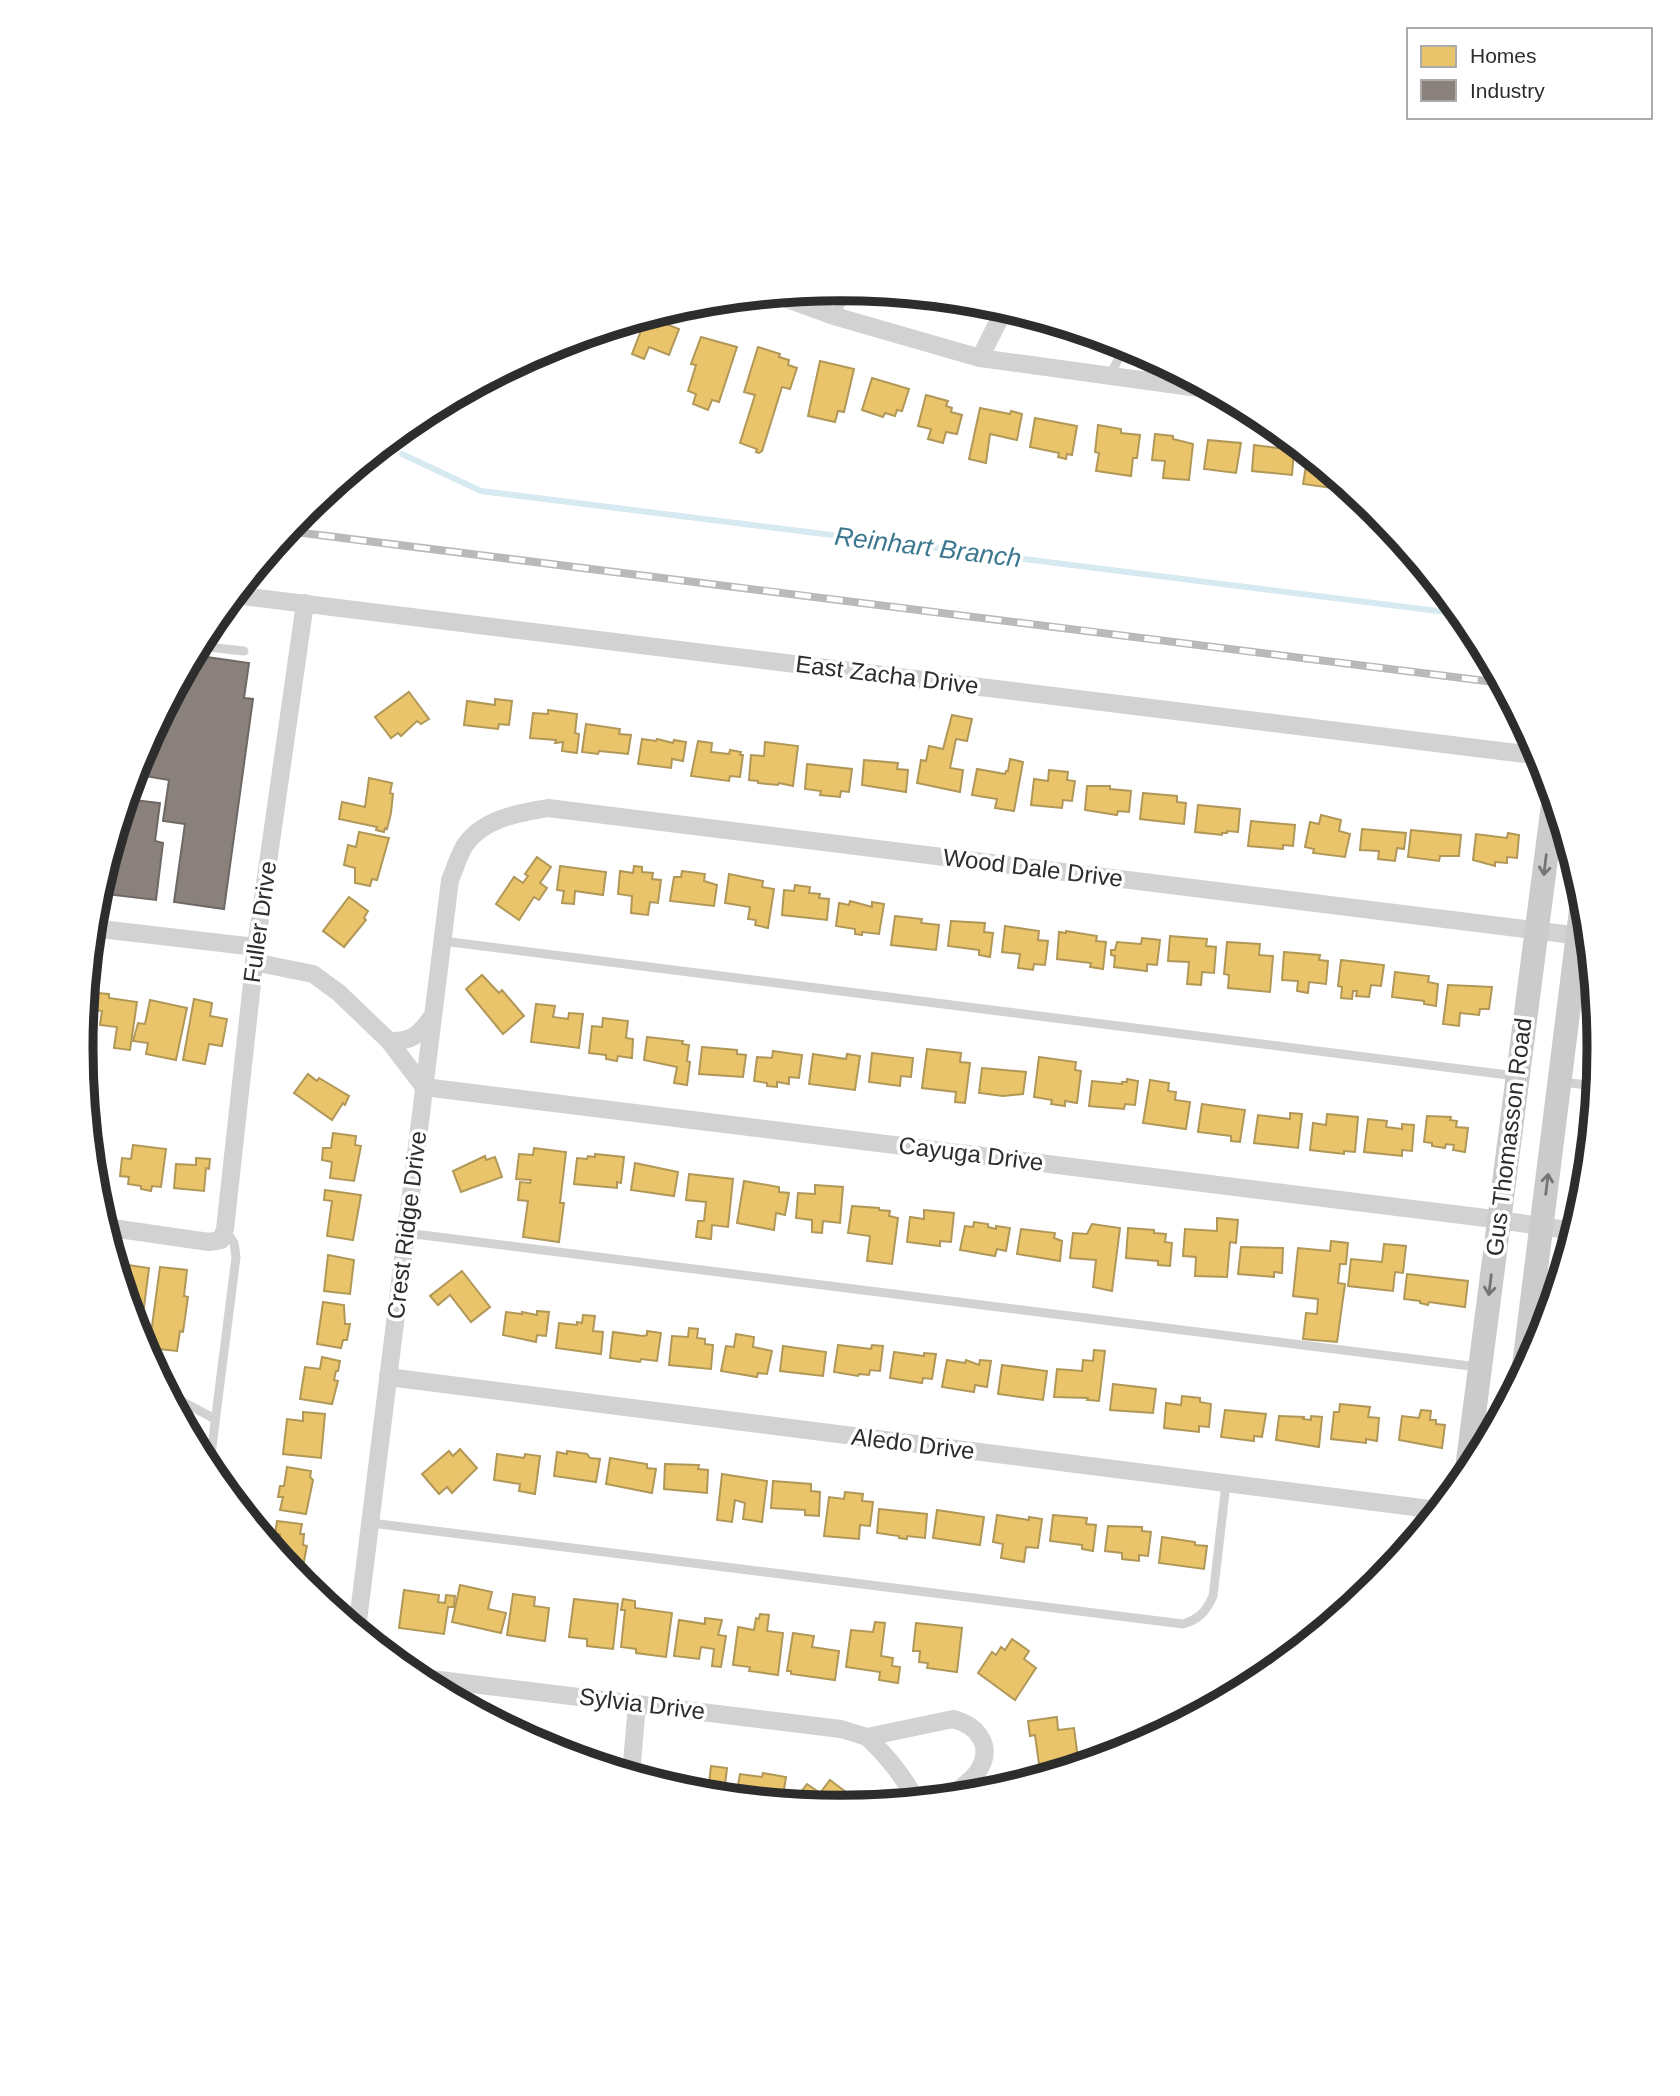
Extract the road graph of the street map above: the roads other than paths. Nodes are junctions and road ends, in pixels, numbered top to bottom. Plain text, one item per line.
1 (842, 301) edge
2 (795, 302) edge
3 (834, 316) junction
4 (1001, 318) edge
5 (1120, 356) edge
6 (980, 359) junction
7 (1109, 377) junction
8 (1187, 387) edge
9 (245, 596) edge
10 (305, 603) junction
11 (210, 647) edge
12 (244, 651) dead end
13 (1527, 754) edge
14 (1551, 818) edge
15 (481, 829) joint
16 (102, 930) edge
17 (1536, 930) junction
18 (1579, 936) edge
19 (443, 941) junction
20 (1581, 953) edge
21 (255, 955) junction
22 (433, 1016) junction
23 (389, 1041) junction
24 (1517, 1076) junction
25 (1560, 1082) junction
26 (1586, 1085) edge
27 (424, 1087) junction
28 (1498, 1219) junction
29 (1541, 1226) junction
30 (115, 1229) edge
31 (1565, 1230) edge
32 (406, 1233) junction
33 (223, 1235) junction
34 (1527, 1341) edge
35 (1480, 1367) junction
36 (388, 1377) junction
37 (182, 1401) edge
38 (215, 1419) junction
39 (1469, 1450) edge
40 (211, 1451) edge
41 (1226, 1483) junction
42 (1428, 1509) edge
43 (370, 1523) junction
44 (358, 1619) edge
45 (443, 1680) edge
46 (637, 1704) junction
47 (867, 1737) junction
48 (632, 1765) edge
49 (964, 1785) edge
50 (911, 1792) edge

1 - 3 lane
2 - 3 street
3 - 6 street
4 - 6 street
5 - 7 lane
6 - 7 street
7 - 8 street
9 - 10 street, East Zacha Drive
10 - 13 street, East Zacha Drive
10 - 21 street, Fuller Drive
11 - 12 lane
14 -> 17 main road, Gus Thomasson Road
15 - 17 street, Wood Dale Drive
15 - 19 street, Crest Ridge Drive
16 - 21 street
17 - 18 street, Wood Dale Drive
17 - 24 main road, Gus Thomasson Road
19 - 22 street, Crest Ridge Drive
19 - 24 lane
20 - 25 main road, Gus Thomasson Road
21 - 23 street
21 - 33 street, Fuller Drive
22 - 23 street
22 - 27 street, Crest Ridge Drive
23 - 27 street
24 - 28 main road, Gus Thomasson Road
25 - 26 lane
29 -> 25 main road, Gus Thomasson Road
27 - 28 street, Cayuga Drive
27 - 32 street, Crest Ridge Drive
28 - 29 street, Cayuga Drive
28 -> 35 main road, Gus Thomasson Road
29 - 31 street, Cayuga Drive
29 - 34 main road, Gus Thomasson Road
30 - 33 street
32 - 35 lane
32 - 36 street, Crest Ridge Drive
33 - 38 lane
35 - 39 main road, Gus Thomasson Road
36 - 41 street, Aledo Drive
36 - 43 street, Crest Ridge Drive
37 - 38 lane
38 - 40 lane
41 - 42 street, Aledo Drive
41 - 43 lane
43 - 44 street, Crest Ridge Drive
45 - 46 street, Sylvia Drive
46 - 47 street, Sylvia Drive
46 - 48 street
47 - 49 street, Sylvia Drive
47 - 50 street

